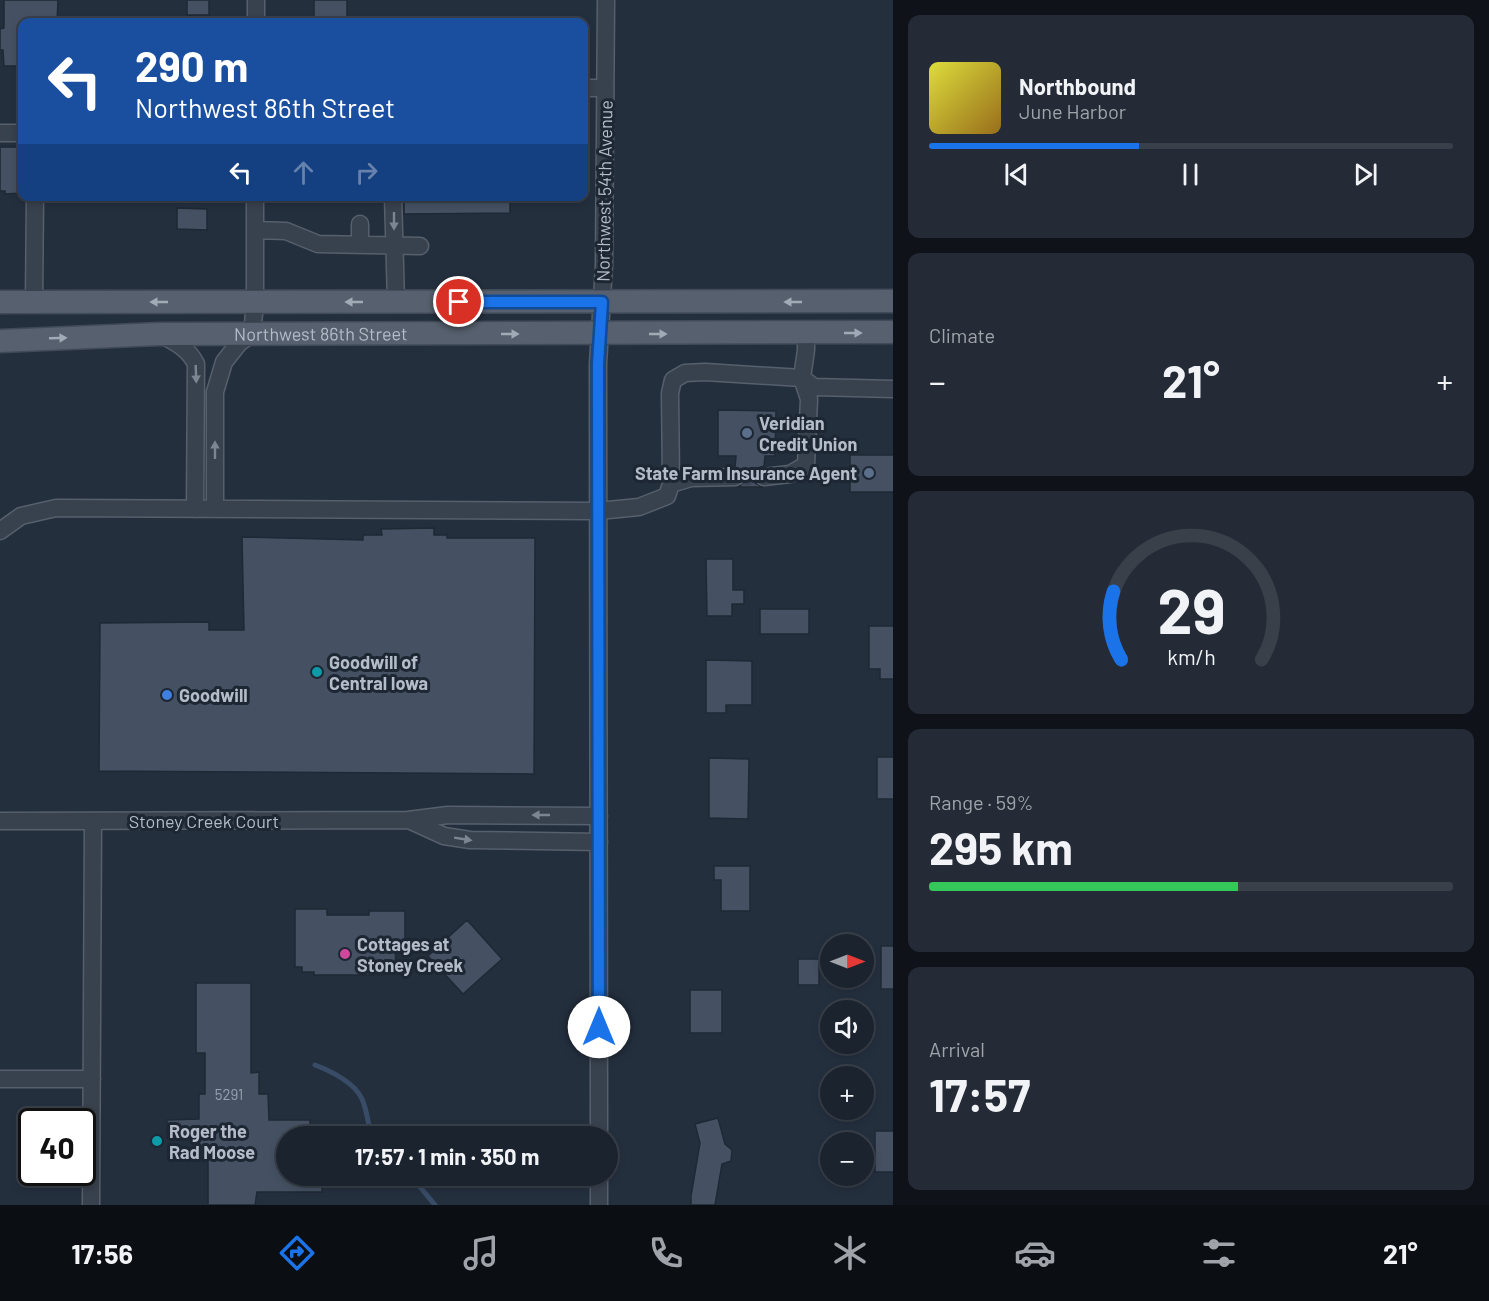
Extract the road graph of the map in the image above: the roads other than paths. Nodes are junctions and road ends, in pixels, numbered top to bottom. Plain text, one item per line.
1 (256, 0) edge
2 (606, 0) edge
3 (256, 18) edge
4 (588, 88) edge
5 (605, 88) junction
6 (0, 133) edge
7 (18, 133) edge
8 (35, 201) edge
9 (255, 201) edge
10 (393, 201) edge
11 (360, 224) dead end
12 (255, 230) junction
13 (360, 244) junction
14 (396, 245) junction
15 (420, 246) dead end
16 (0, 302) edge
17 (34, 302) junction
18 (396, 302) junction
19 (602, 302) junction
20 (893, 302) edge
21 (255, 303) junction
22 (893, 332) edge
23 (806, 333) junction
24 (159, 334) junction
25 (252, 334) junction
26 (600, 334) junction
27 (0, 341) edge
28 (802, 378) junction
29 (893, 389) edge
30 (735, 477) tunnel mouth
31 (764, 477) tunnel mouth
32 (671, 484) junction
33 (195, 509) junction
34 (214, 509) junction
35 (598, 511) junction
36 (0, 531) edge
37 (599, 816) junction
38 (408, 820) junction
39 (0, 821) edge
40 (93, 821) junction
41 (599, 842) junction
42 (0, 1079) edge
43 (92, 1079) junction
44 (599, 1126) edge
45 (599, 1186) edge
46 (91, 1205) edge
47 (599, 1205) edge

1 - 3 street
2 - 5 street, Northwest 54th Avenue
4 - 5 street
5 - 19 street, Northwest 54th Avenue
6 - 7 street
8 - 17 street
9 - 12 street
10 -> 14 street
11 - 13 street
12 - 13 street
12 - 21 street
13 - 14 street
14 - 15 street
14 - 18 street
16 - 17 main road, Northwest 86th Street
21 -> 17 main road, Northwest 86th Street
18 - 19 main road, Northwest 86th Street
18 -> 21 main road, Northwest 86th Street
20 -> 19 main road, Northwest 86th Street
19 - 26 street, Northwest 54th Avenue
21 - 25 street
23 -> 22 main road, Northwest 86th Street
26 -> 23 main road, Northwest 86th Street
23 - 28 street
24 - 25 main road, Northwest 86th Street
27 -> 24 main road, Northwest 86th Street
24 -> 33 street
25 -> 26 main road, Northwest 86th Street
34 -> 25 street
26 - 35 street, Northwest 54th Avenue
28 - 29 street
28 - 31 street
28 - 32 street
30 - 32 street
32 - 35 street
33 - 34 street
33 - 36 street
34 - 35 street
35 - 37 street, Northwest 54th Avenue
37 -> 38 street, Stoney Creek Court
37 - 41 street, Northwest 54th Avenue
38 - 40 street, Stoney Creek Court
38 -> 41 street, Stoney Creek Court
39 - 40 street, Stoney Creek Court
40 - 43 street
41 - 44 street, Northwest 54th Avenue
42 - 43 street
43 - 46 street
45 - 47 street

